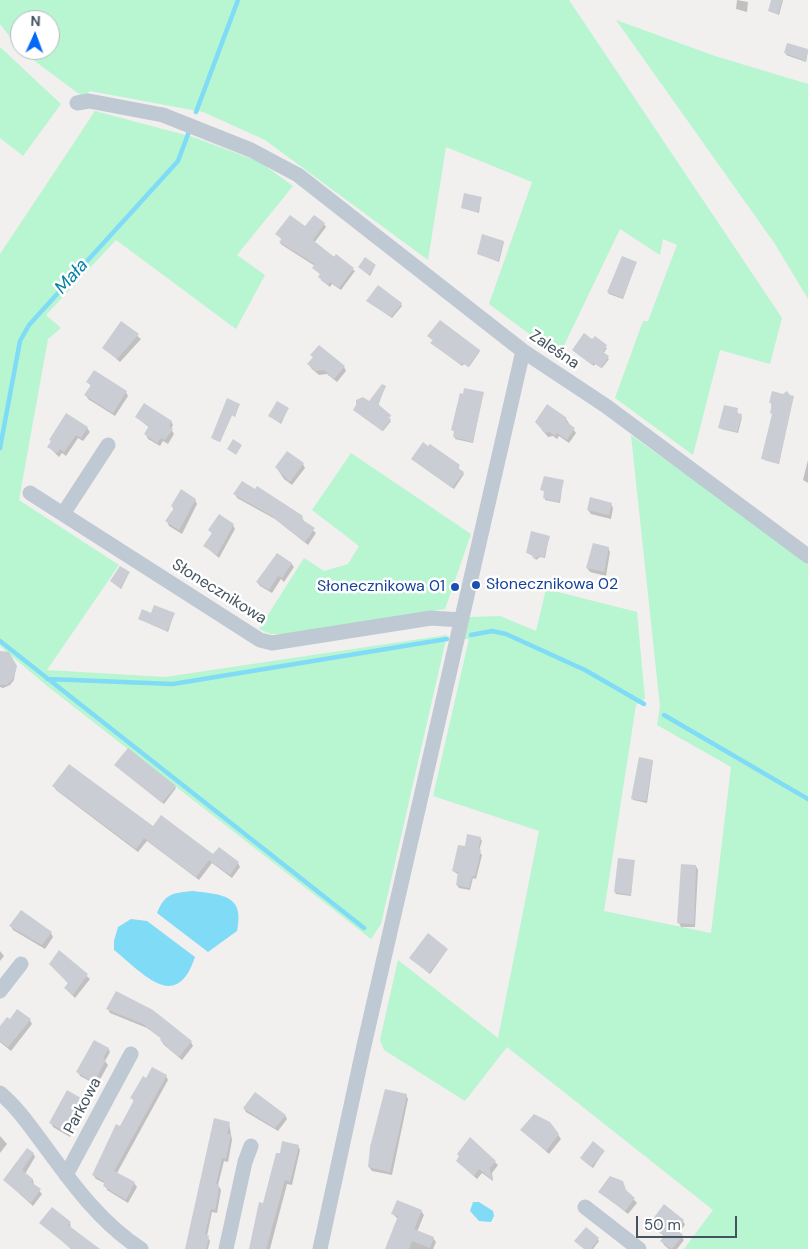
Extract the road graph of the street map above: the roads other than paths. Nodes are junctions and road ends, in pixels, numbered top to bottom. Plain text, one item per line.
1 (77, 103) dead end
2 (523, 351) junction
3 (108, 445) dead end
4 (30, 493) dead end
5 (63, 514) junction
6 (804, 551) edge
7 (461, 620) junction
8 (21, 964) dead end
9 (0, 991) edge
10 (131, 1054) dead end
11 (0, 1093) edge
12 (252, 1146) dead end
13 (66, 1175) junction
14 (585, 1207) dead end
15 (141, 1249) edge
16 (226, 1249) edge
17 (320, 1249) edge
18 (639, 1249) edge

1 - 2 street, Zaleśna
2 - 6 street, Zaleśna
2 - 7 street
3 - 5 street
4 - 5 street, Słonecznikowa
5 - 7 street, Słonecznikowa
7 - 17 street
8 - 9 street
10 - 13 street, Parkowa
11 - 13 street, Parkowa
12 - 16 street
13 - 15 street, Parkowa
14 - 18 street

